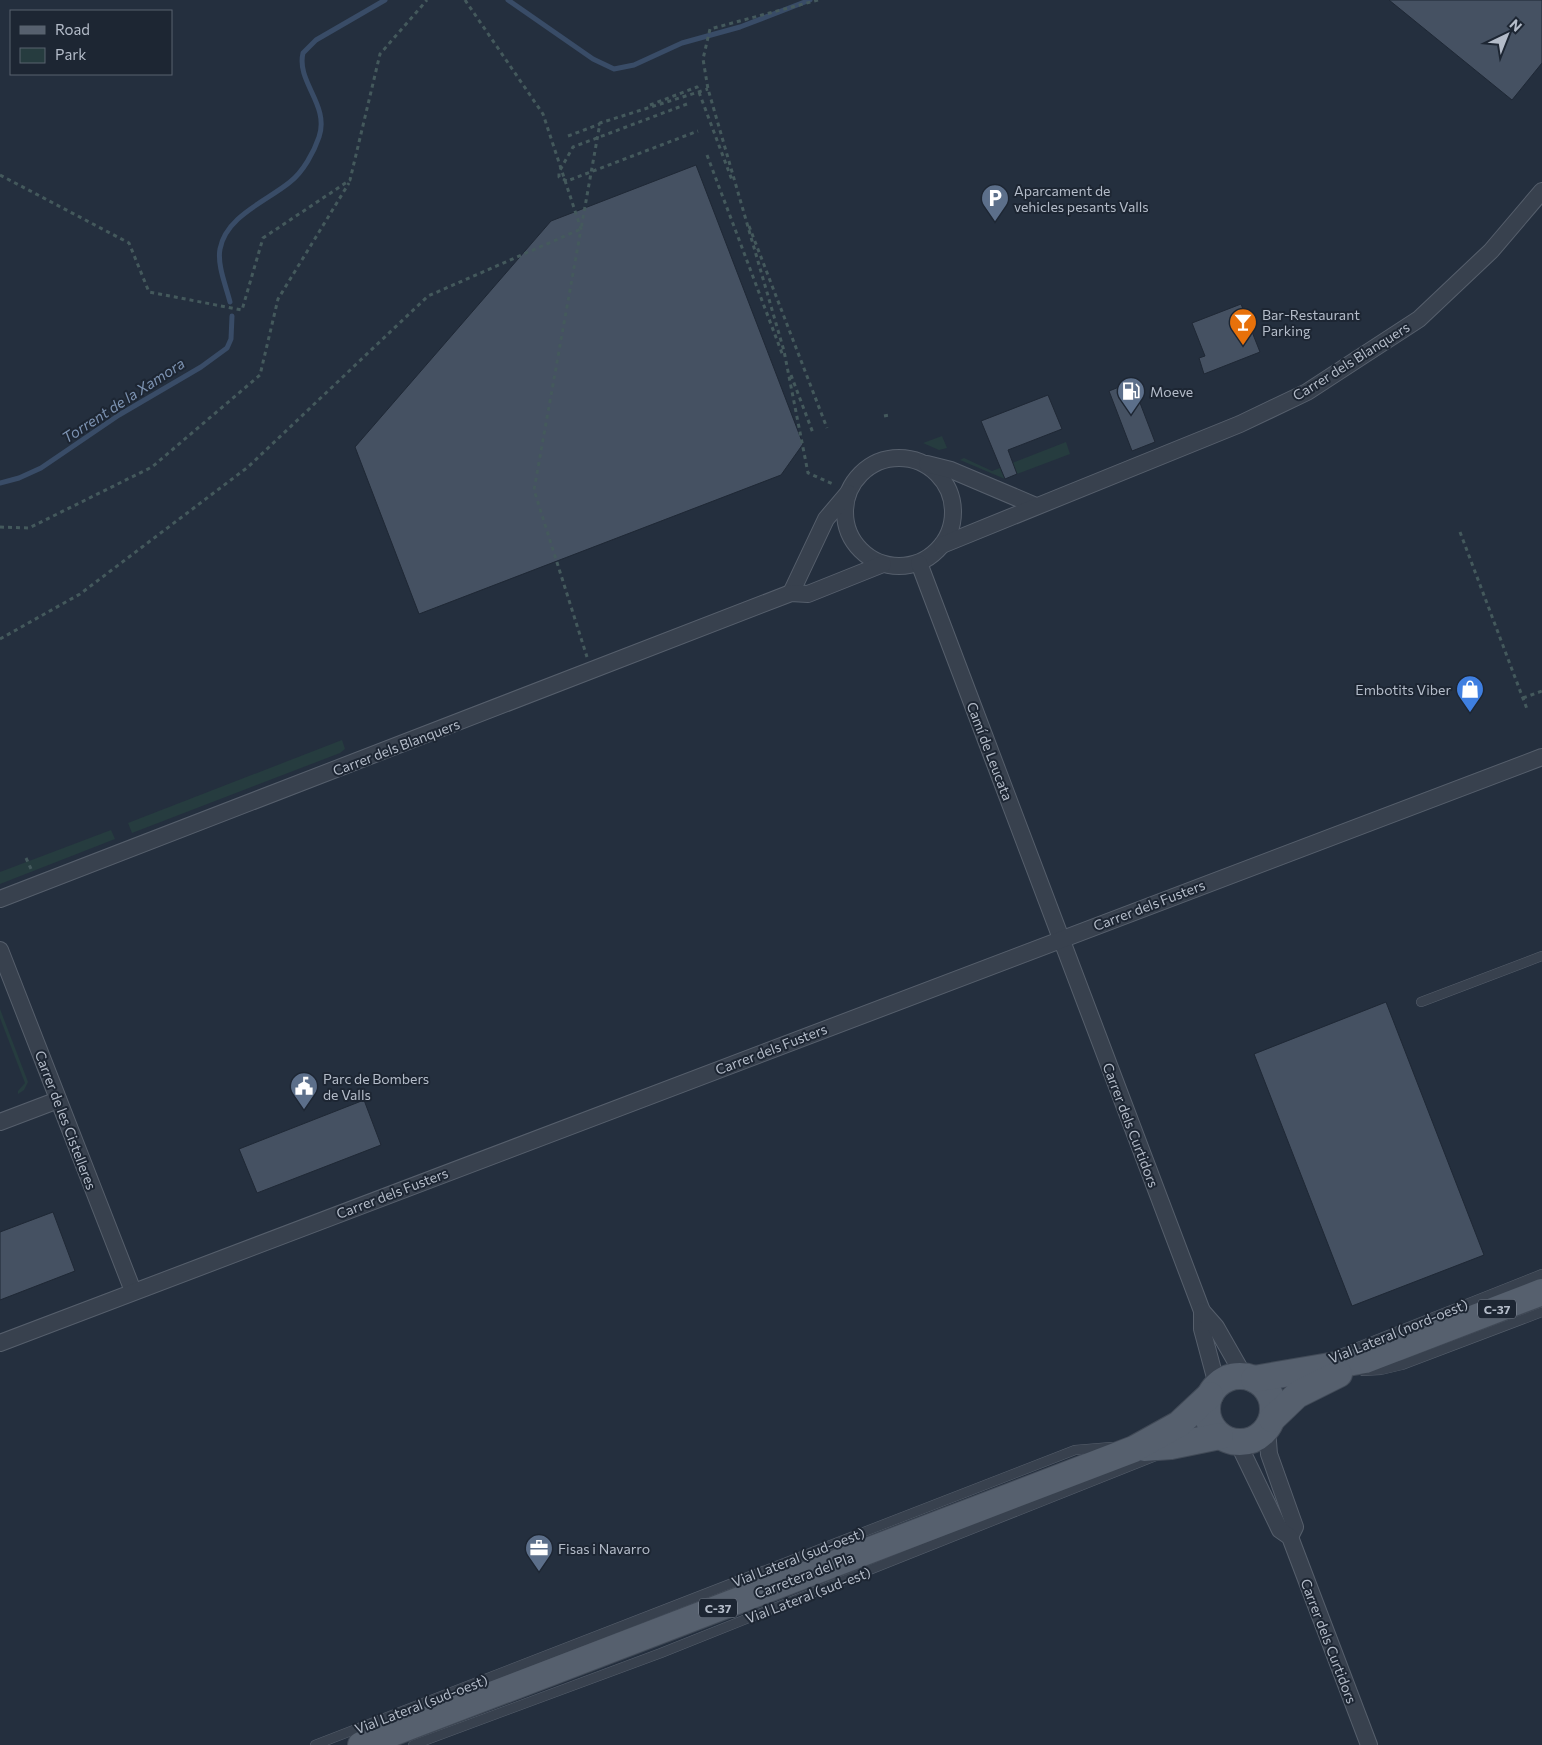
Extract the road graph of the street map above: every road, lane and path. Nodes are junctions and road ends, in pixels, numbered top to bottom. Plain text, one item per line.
1 (427, 0) edge
2 (465, 0) edge
3 (818, 0) edge
4 (708, 89) junction
5 (687, 104) dead end
6 (698, 131) dead end
7 (568, 136) dead end
8 (707, 154) dead end
9 (0, 175) edge
10 (350, 180) junction
11 (1542, 191) edge
12 (580, 229) junction
13 (889, 414) dead end
14 (884, 416) dead end
15 (827, 428) dead end
16 (812, 433) dead end
17 (914, 461) junction
18 (849, 491) junction
19 (1036, 506) junction
20 (0, 526) edge
21 (1460, 532) dead end
22 (942, 545) junction
23 (919, 563) junction
24 (883, 564) junction
25 (791, 593) junction
26 (0, 639) edge
27 (592, 672) junction
28 (1542, 690) edge
29 (1522, 698) junction
30 (1527, 709) dead end
31 (1542, 757) edge
32 (26, 858) dead end
33 (32, 871) dead end
34 (0, 899) edge
35 (1060, 939) junction
36 (0, 950) edge
37 (1542, 956) edge
38 (1421, 1002) dead end
39 (58, 1100) junction
40 (0, 1122) edge
41 (1542, 1274) edge
42 (133, 1291) junction
43 (1542, 1292) edge
44 (1202, 1311) junction
45 (1542, 1312) edge
46 (0, 1343) edge
47 (1356, 1366) junction
48 (1311, 1369) junction
49 (1249, 1378) junction
50 (1213, 1390) junction
51 (1270, 1424) junction
52 (1229, 1439) junction
53 (1151, 1446) junction
54 (1290, 1537) junction
55 (439, 1735) junction
56 (315, 1745) edge
57 (361, 1745) edge
58 (413, 1745) edge
59 (433, 1745) edge
60 (1370, 1745) edge

1 - 10 path
2 - 12 path
3 - 4 path
4 - 12 path
4 - 18 path
5 - 6 path
7 - 15 path
8 - 16 path
9 - 10 path
10 - 20 path
11 - 19 street, Carrer dels Blanquers
12 - 26 path
12 - 27 path
13 - 14 path
17 - 18 street
17 - 19 street
17 - 22 street
18 - 24 street
18 - 25 street
19 - 22 street, Carrer dels Blanquers
21 - 29 path
22 - 23 street
23 - 24 street
23 - 35 street, Camí de Leucata
24 - 25 street, Carrer dels Blanquers
25 - 27 street, Carrer dels Blanquers
27 - 34 street, Carrer dels Blanquers
28 - 29 path
29 - 30 path
31 - 35 street, Carrer dels Fusters
32 - 33 path
35 - 42 street, Carrer dels Fusters
35 - 44 street, Carrer dels Curtidors
36 - 39 street, Carrer de les Cistelleres
37 - 38 lane
39 - 40 street
39 - 42 street, Carrer de les Cistelleres
41 - 48 lane, Vial Lateral (nord-oest)
42 - 46 street, Carrer dels Fusters
43 - 47 main road, C-37
44 - 49 street, Carrer dels Curtidors
44 - 50 street, Carrer dels Curtidors
45 - 47 lane
47 - 48 main road, C-37
47 - 51 main road, C-37
48 - 49 main road, C-37
49 - 50 main road, C-37
49 - 51 main road
50 - 52 main road
50 - 53 main road, C-37
51 - 52 main road, C-37
51 - 54 street, Carrer dels Curtidors
52 - 53 main road, C-37
52 - 54 street, Carrer dels Curtidors
53 - 55 lane, Vial Lateral (sud-est)
53 - 56 lane, Vial Lateral (sud-oest)
53 - 57 main road, Carretera del Pla / C-37
54 - 60 street, Carrer dels Curtidors
55 - 58 lane, Vial Lateral (sud-est)
55 - 59 lane

